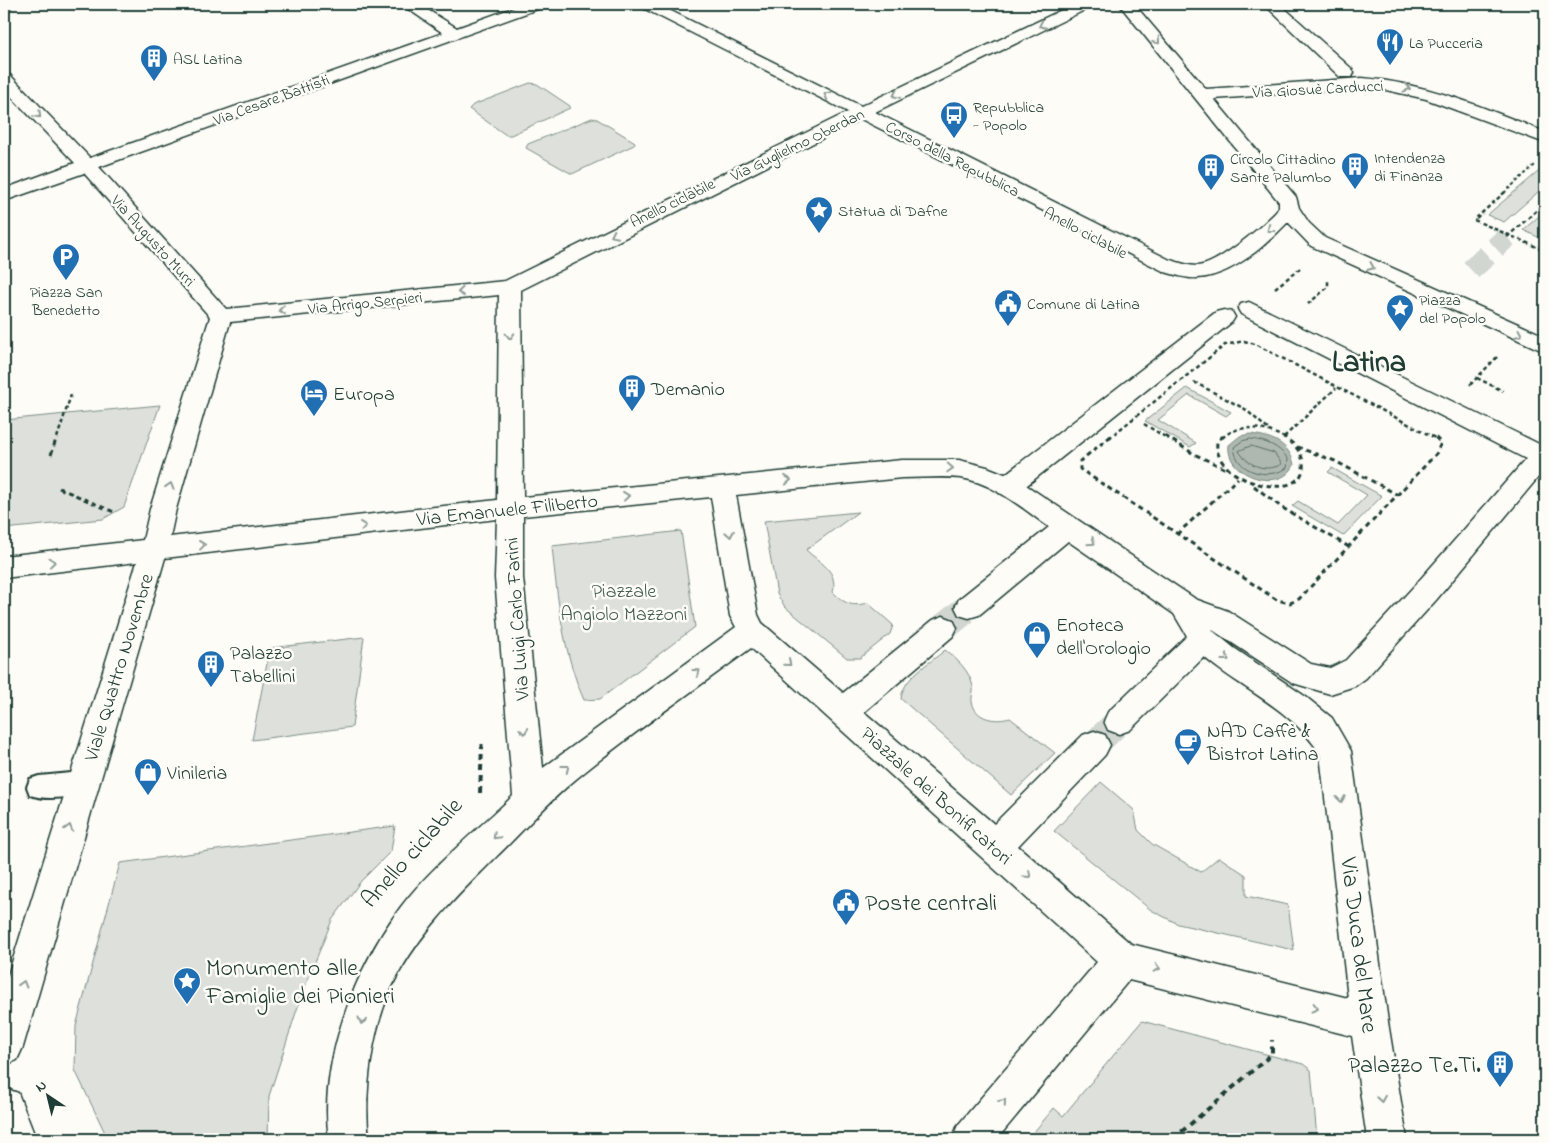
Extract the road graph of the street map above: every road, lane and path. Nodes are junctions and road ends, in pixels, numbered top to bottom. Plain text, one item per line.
1 (408, 4) edge
2 (538, 4) edge
3 (646, 4) edge
4 (1086, 4) edge
5 (1126, 4) edge
6 (1271, 4) edge
7 (1540, 4) edge
8 (1545, 6) edge
9 (455, 34) junction
10 (1346, 73) dead end
11 (4, 80) edge
12 (1201, 95) junction
13 (862, 112) junction
14 (1545, 138) edge
15 (1541, 160) dead end
16 (86, 165) junction
17 (4, 194) edge
18 (1286, 199) junction
19 (1545, 203) edge
20 (1508, 236) junction
21 (1545, 242) edge
22 (1328, 278) dead end
23 (510, 287) junction
24 (1304, 308) dead end
25 (1249, 309) dead end
26 (221, 316) junction
27 (1224, 317) dead end
28 (1545, 345) edge
29 (1504, 351) dead end
30 (1186, 378) junction
31 (1477, 378) junction
32 (1338, 387) junction
33 (1466, 389) dead end
34 (1503, 391) dead end
35 (71, 395) dead end
36 (1134, 418) junction
37 (1271, 431) junction
38 (1284, 437) junction
39 (1296, 446) junction
40 (51, 455) dead end
41 (1544, 455) edge
42 (1227, 469) junction
43 (1238, 478) junction
44 (1252, 484) junction
45 (722, 486) junction
46 (1008, 486) junction
47 (59, 488) dead end
48 (1398, 495) junction
49 (510, 508) junction
50 (116, 513) dead end
51 (1068, 526) junction
52 (1176, 534) junction
53 (1349, 547) junction
54 (154, 551) junction
55 (4, 567) edge
56 (1184, 606) junction
57 (969, 607) tunnel mouth
58 (943, 628) tunnel mouth
59 (752, 631) junction
60 (1203, 639) junction
61 (843, 711) junction
62 (1119, 721) tunnel mouth
63 (482, 738) dead end
64 (1094, 745) tunnel mouth
65 (82, 783) junction
66 (39, 787) dead end
67 (480, 796) dead end
68 (530, 801) junction
69 (995, 846) junction
70 (1122, 960) junction
71 (1369, 1022) junction
72 (1272, 1039) dead end
73 (4, 1048) edge
74 (4, 1107) edge
75 (16, 1139) edge
76 (349, 1139) edge
77 (972, 1139) edge
78 (1173, 1139) edge
79 (1387, 1139) edge

1 - 9 street
2 - 9 street, Via Cesare Battisti
13 -> 3 street, Corso della Repubblica
4 -> 13 street, Via Guglielmo Oberdan
5 -> 12 street
6 - 10 street
7 - 8 path
9 - 16 street, Via Cesare Battisti
11 -> 16 street, Via Augusto Murri
12 -> 14 street, Via Giosuè Carducci
12 - 18 street
18 -> 13 street, Corso della Repubblica
13 -> 23 street, Via Guglielmo Oberdan
15 - 20 path
16 - 17 street, Via Cesare Battisti
16 - 26 street, Via Augusto Murri
18 -> 28 street
19 - 20 path
20 - 21 path
22 - 24 path
23 -> 26 street, Via Arrigo Serpieri
23 -> 49 street, Via Luigi Carlo Farini
25 - 41 street
54 -> 26 street, Viale Quattro Novembre
27 - 46 street
29 - 31 path
30 - 32 path
30 - 36 path
30 - 37 path
31 - 33 path
31 - 34 path
32 - 38 path
32 - 48 path
35 - 40 path
36 - 42 path
36 - 52 path
37 - 38 path
37 - 42 path
38 - 39 path
39 - 44 path
39 - 48 path
41 - 56 street
42 - 43 path
43 - 44 path
43 - 52 path
44 - 53 path
45 -> 46 street, Via Emanuele Filiberto
49 -> 45 street, Via Emanuele Filiberto
45 -> 59 street
46 - 51 street
47 - 50 path
48 - 53 path
54 -> 49 street, Via Emanuele Filiberto
49 -> 68 street, Via Luigi Carlo Farini
51 -> 56 street
51 - 57 street
52 - 53 path
55 -> 54 street, Via Emanuele Filiberto
54 - 65 street, Viale Quattro Novembre
56 - 60 street
58 - 61 street
59 -> 61 street, Piazzale dei Bonificatori
68 -> 59 street
60 - 62 street
60 -> 71 street, Via Duca del Mare
61 - 69 street, Piazzale dei Bonificatori
63 - 67 path, Anello ciclabile
64 - 69 street
65 - 66 lane, Viale Quattro Novembre
73 -> 65 street, Viale Quattro Novembre
68 -> 76 street
69 -> 70 street, Piazzale dei Bonificatori
70 -> 71 street, Piazzale dei Bonificatori
77 -> 70 street
71 -> 79 street, Via Duca del Mare
72 - 78 path
74 - 75 street

